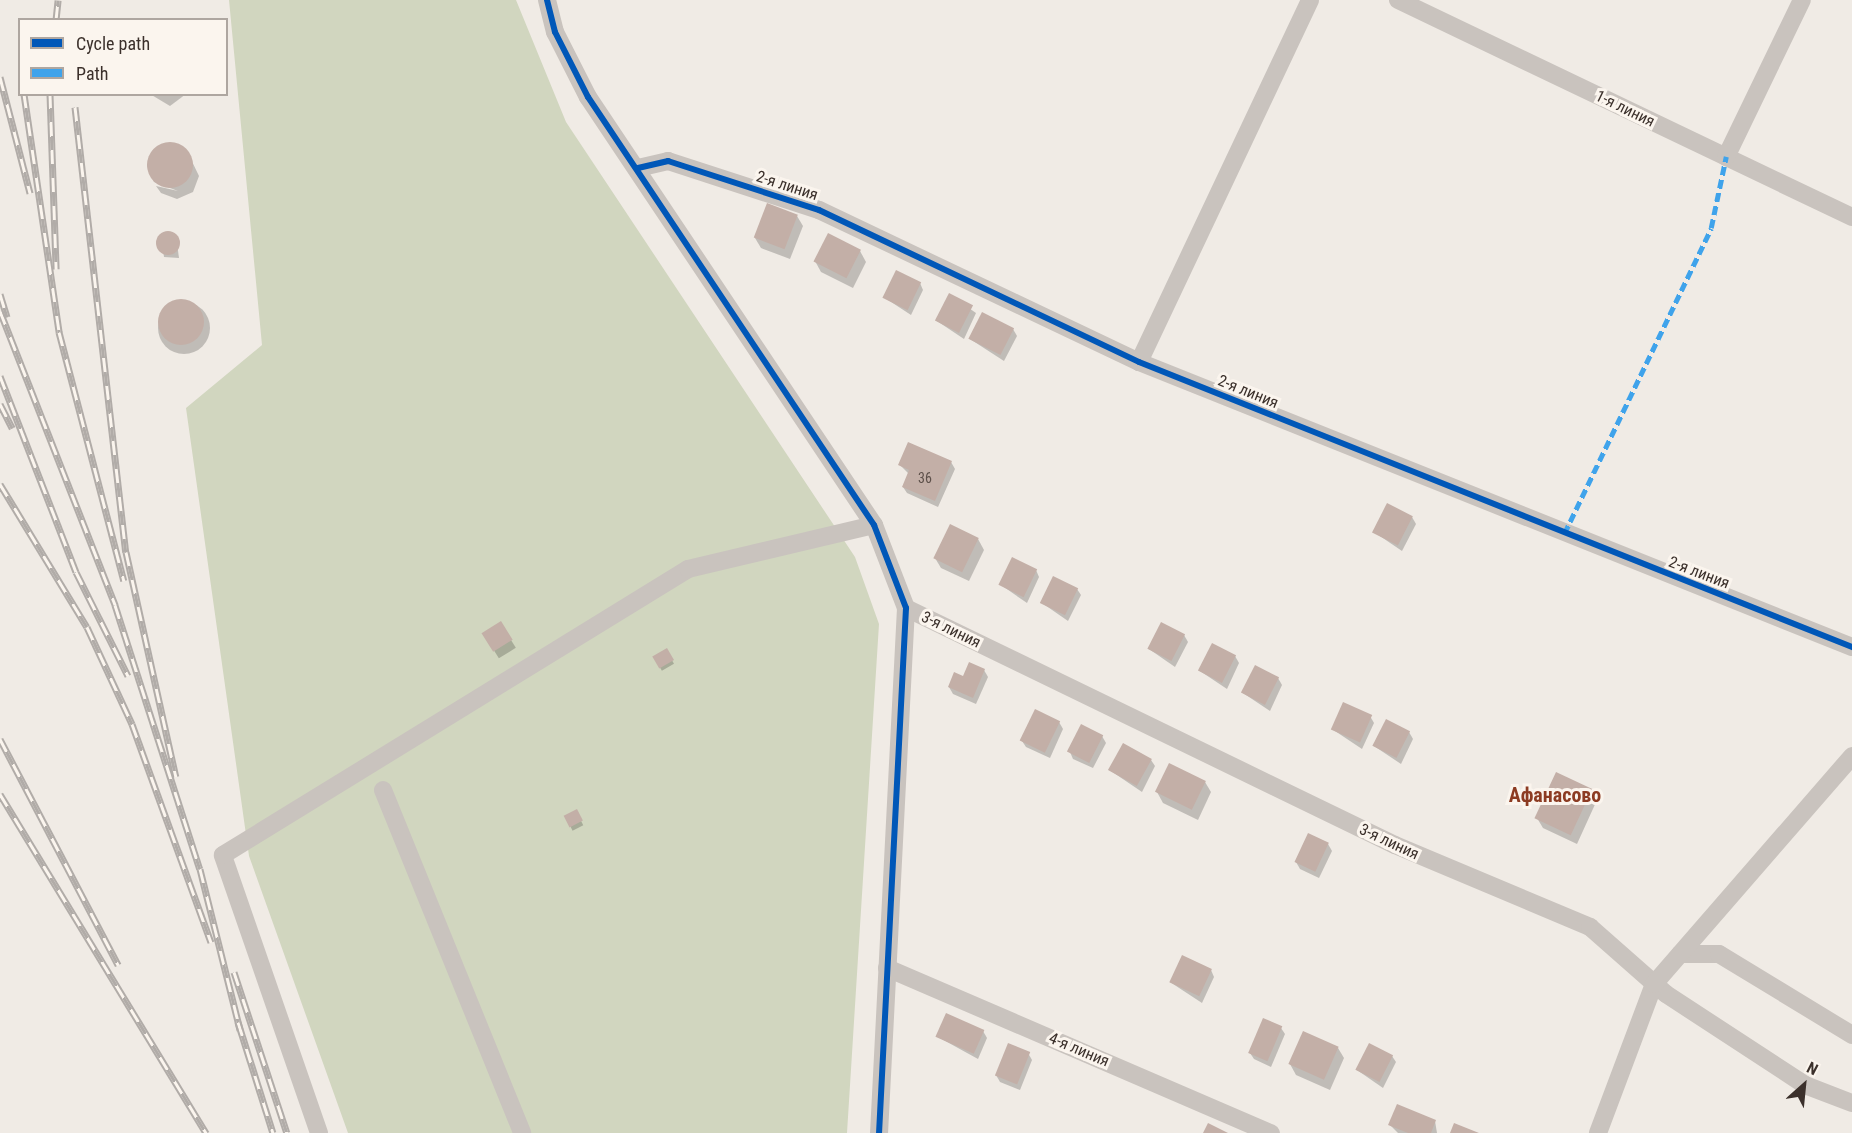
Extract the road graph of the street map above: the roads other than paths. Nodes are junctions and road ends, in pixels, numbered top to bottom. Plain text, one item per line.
1 (547, 0) edge
2 (1310, 0) edge
3 (1398, 0) edge
4 (1802, 0) edge
5 (1726, 157) junction
6 (638, 168) junction
7 (1852, 217) edge
8 (1139, 362) junction
9 (874, 525) junction
10 (906, 608) junction
11 (1852, 647) edge
12 (1852, 756) edge
13 (383, 789) dead end
14 (1680, 954) junction
15 (887, 968) junction
16 (1654, 984) junction
17 (1852, 1035) edge
18 (1852, 1103) edge
19 (319, 1133) edge
20 (522, 1133) edge
21 (879, 1133) edge
22 (1271, 1133) edge
23 (1598, 1133) edge

1 - 6 street
2 - 8 street
3 - 5 street, 1-я линия
4 - 5 street
5 - 7 street, 1-я линия
6 - 8 street, 2-я линия
6 - 9 street
8 - 11 street, 2-я линия
9 - 10 street
9 - 19 street
10 - 15 street
10 - 16 street, 3-я линия
12 - 14 street
13 - 20 street
14 - 16 street
14 - 17 street
15 - 21 street
15 - 22 street, 4-я линия
16 - 18 street, 3-я линия
16 - 23 street

